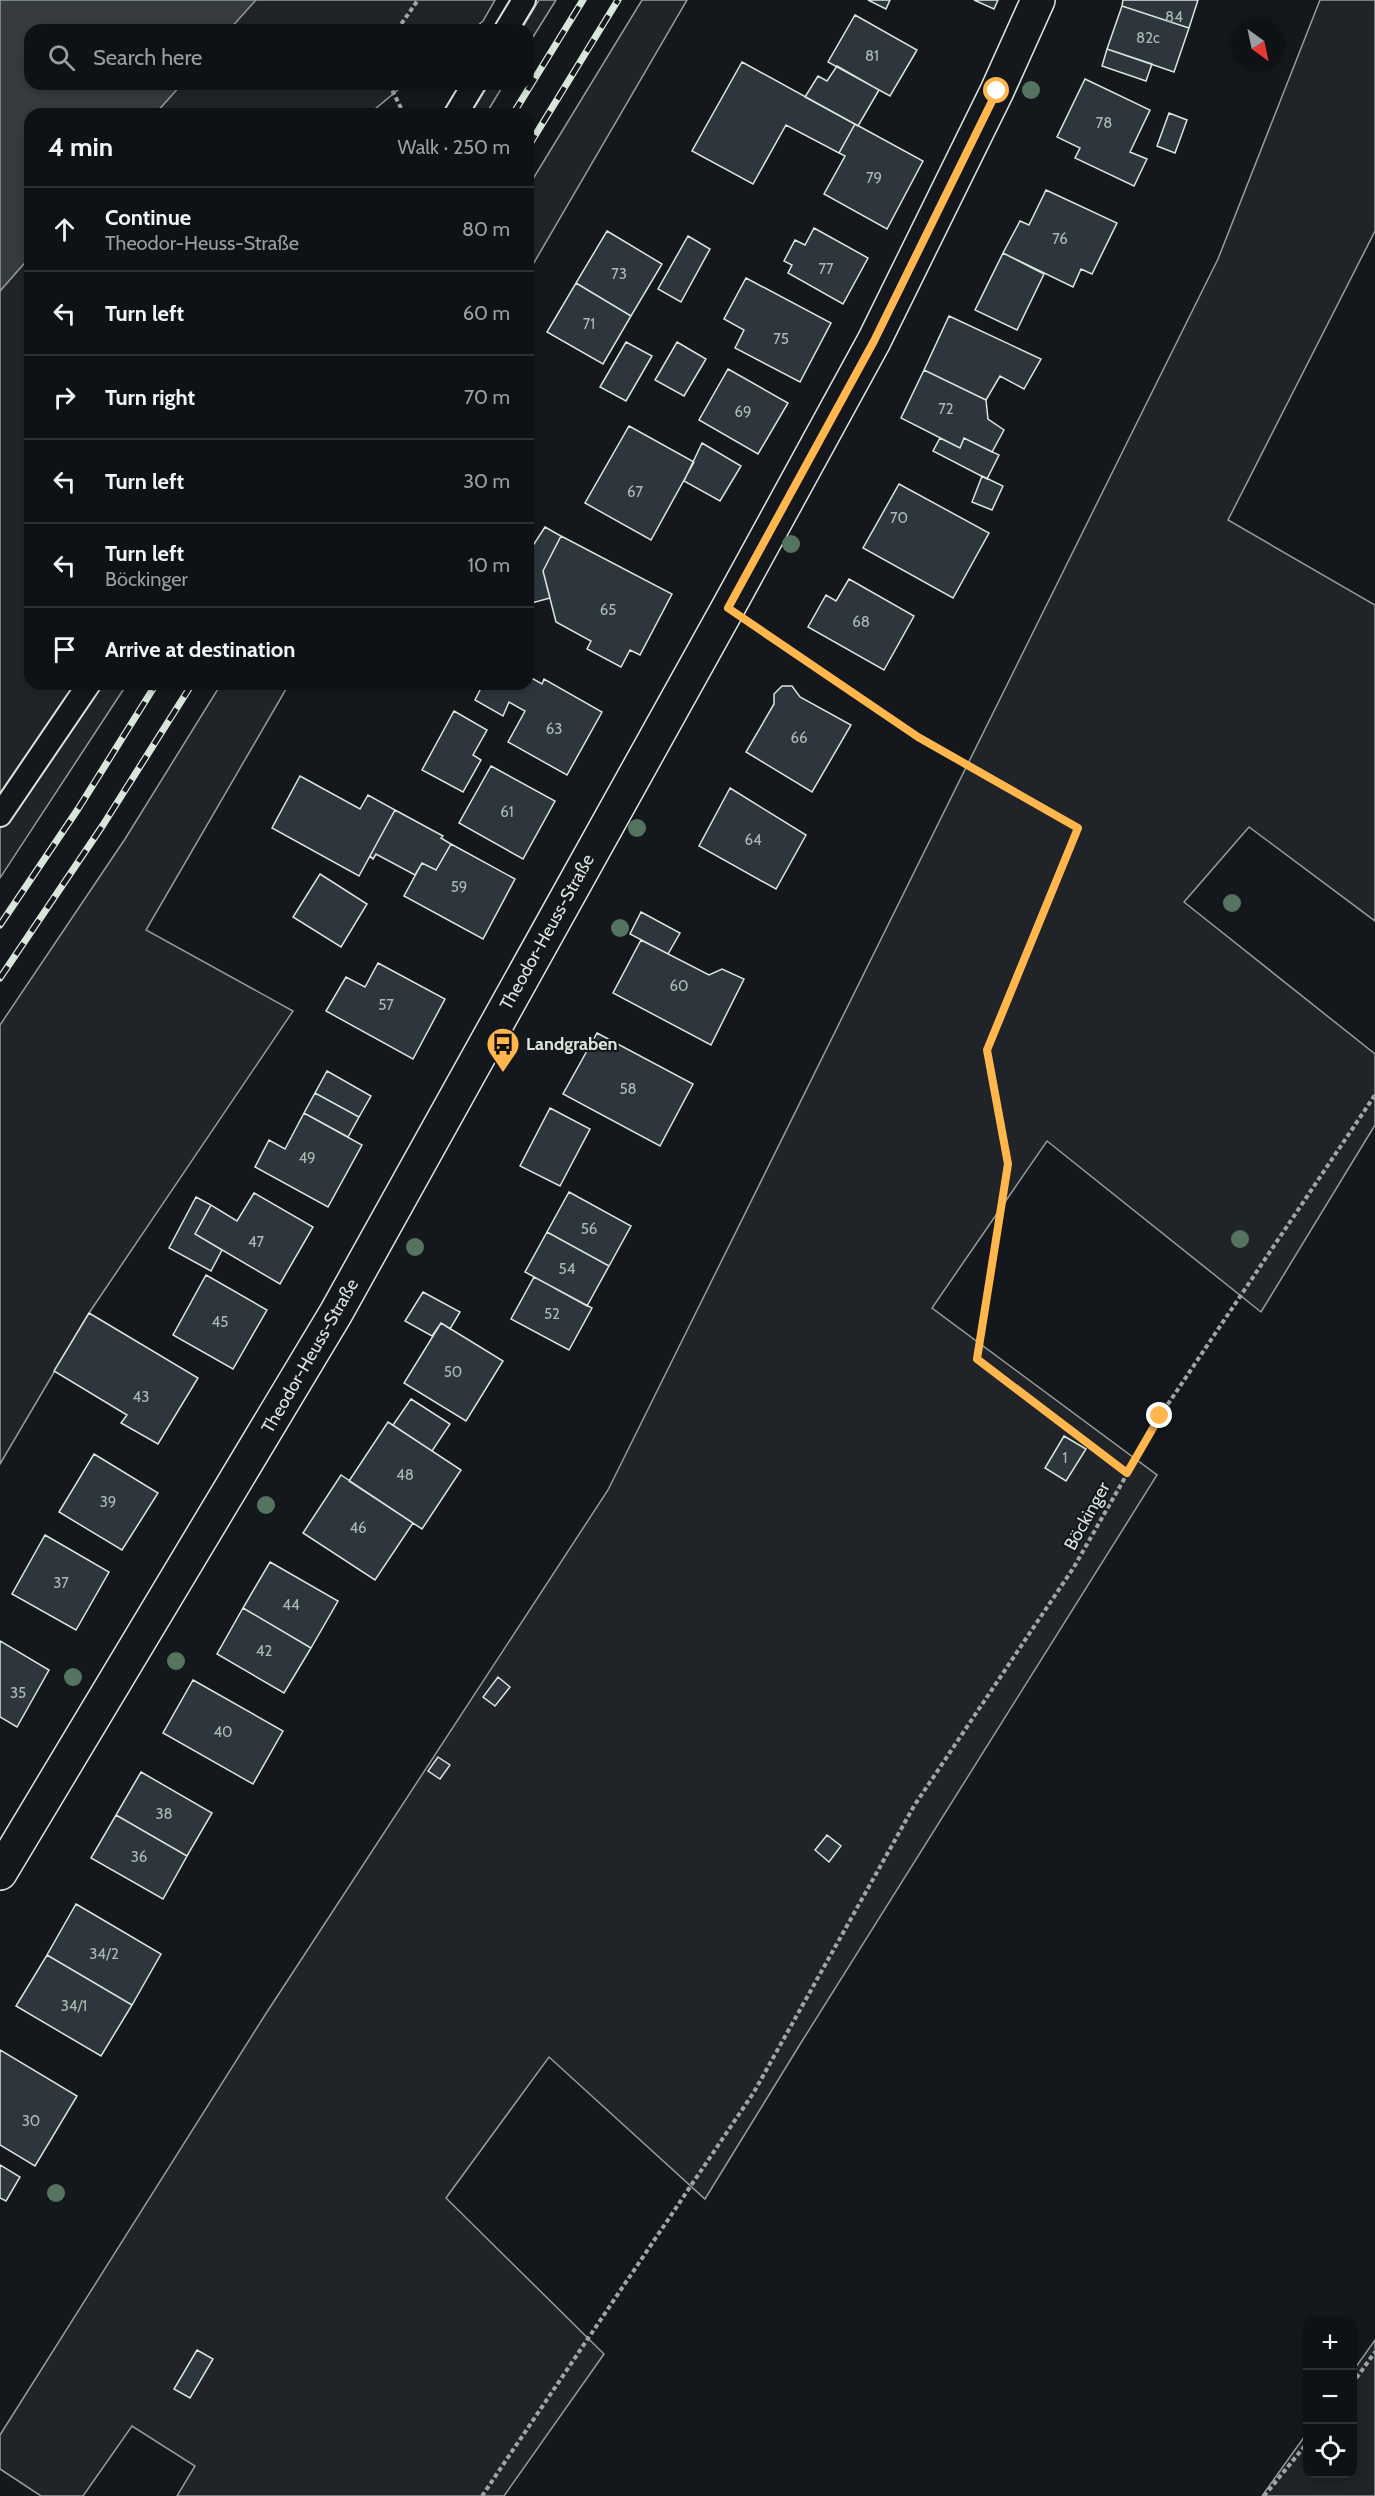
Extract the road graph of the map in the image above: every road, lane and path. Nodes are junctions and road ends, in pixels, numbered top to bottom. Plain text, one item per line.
1 (418, 0) edge
2 (524, 0) edge
3 (1038, 0) edge
4 (401, 24) edge
5 (510, 24) edge
6 (392, 90) edge
7 (470, 90) edge
8 (401, 108) edge
9 (460, 108) edge
10 (728, 608) junction
11 (85, 690) edge
12 (0, 815) edge
13 (1375, 1095) edge
14 (1127, 1473) junction
15 (0, 1873) edge
16 (1375, 2352) edge
17 (1357, 2378) edge
18 (1303, 2448) edge
19 (482, 2496) edge
20 (1264, 2496) edge

1 - 4 path
2 - 5 lane
3 - 10 main road, Theodor-Heuss-Straße
6 - 8 path
7 - 9 lane
10 - 14 path
10 - 15 main road, Theodor-Heuss-Straße
11 - 12 lane
13 - 14 path, Böckinger
14 - 19 path, Böckinger
16 - 17 path
18 - 20 path

